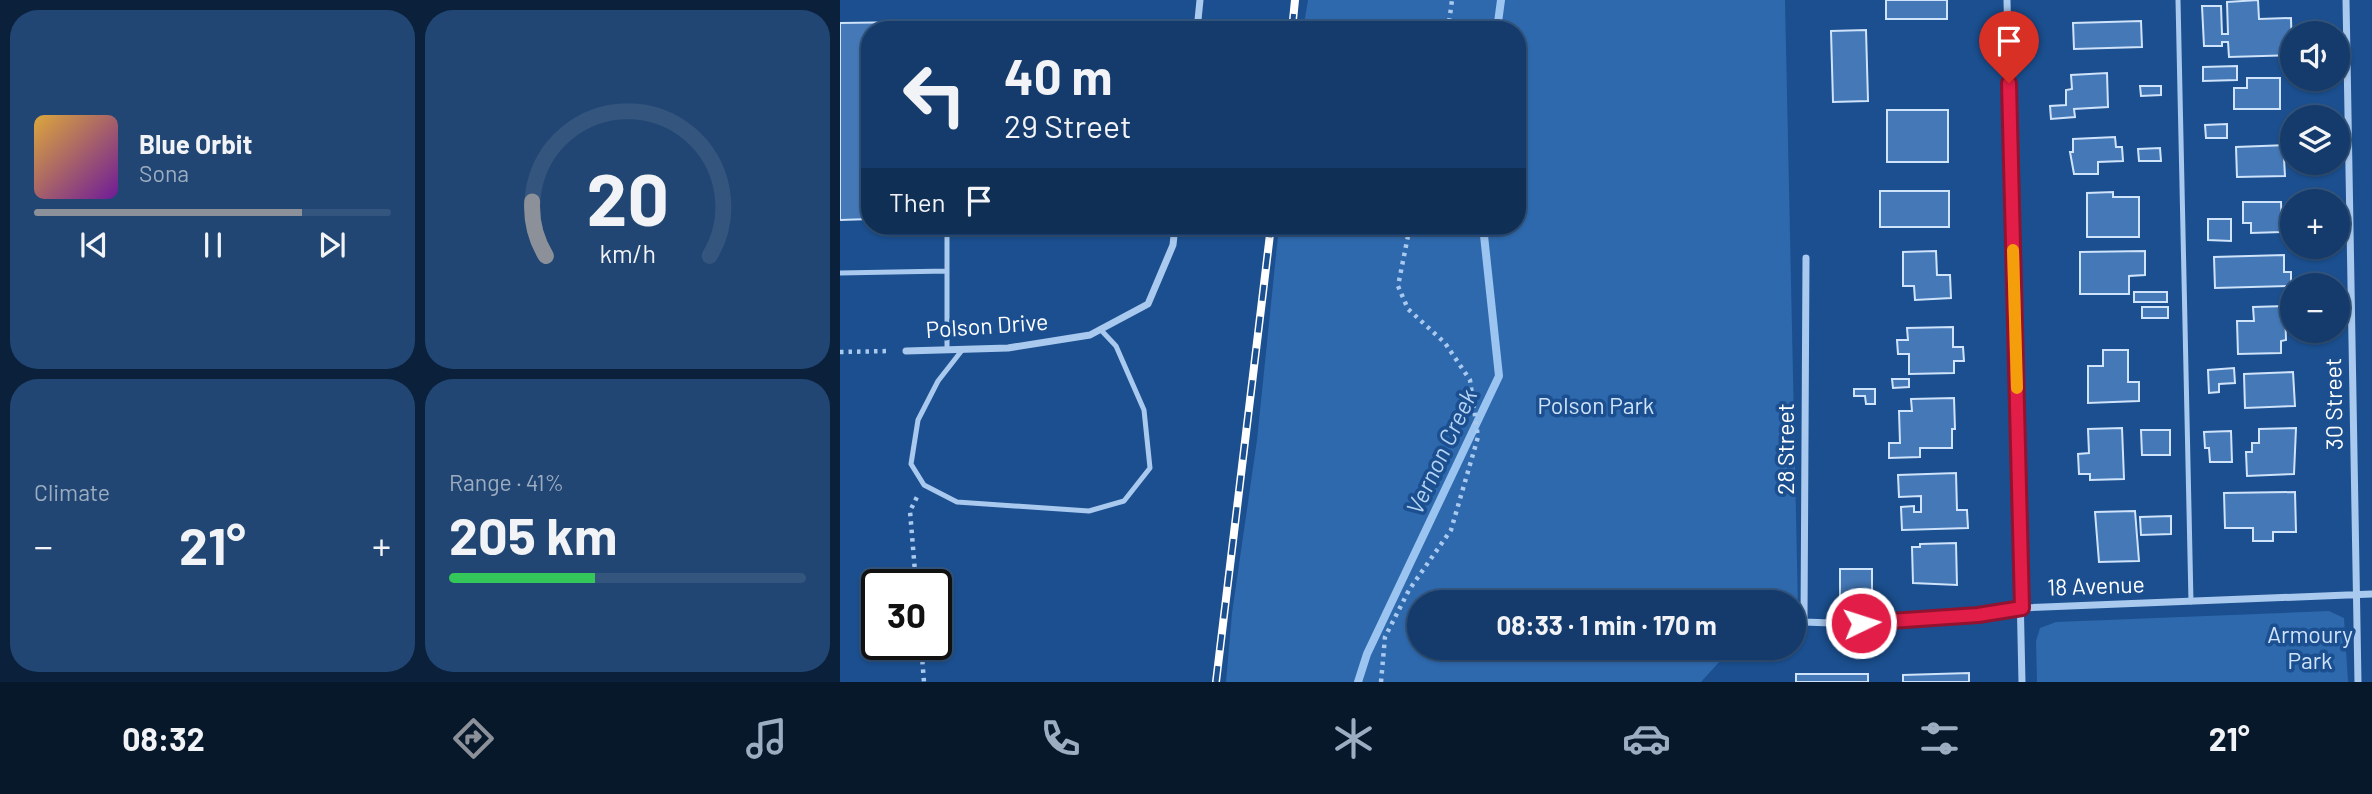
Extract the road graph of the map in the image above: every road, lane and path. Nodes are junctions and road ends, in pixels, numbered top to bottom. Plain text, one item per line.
1 (1200, 0) edge
2 (1452, 0) edge
3 (2007, 0) edge
4 (2178, 0) edge
5 (2346, 0) edge
6 (1197, 21) edge
7 (1449, 21) edge
8 (947, 235) edge
9 (1174, 235) edge
10 (1408, 235) edge
11 (1806, 258) dead end
12 (947, 271) junction
13 (840, 273) edge
14 (1100, 329) junction
15 (963, 349) junction
16 (947, 350) junction
17 (906, 351) joint
18 (840, 352) edge
19 (923, 485) junction
20 (915, 569) edge
21 (2356, 594) junction
22 (2372, 594) edge
23 (2191, 603) junction
24 (2022, 608) junction
25 (1822, 623) joint
26 (922, 660) edge
27 (924, 682) edge
28 (1381, 682) edge
29 (2022, 682) edge
30 (2358, 682) edge

1 - 6 street
2 - 7 path
3 - 24 street
4 - 23 lane
5 - 21 street, 30 Street
8 - 12 lane
9 - 14 street, Polson Drive
10 - 28 path
11 - 25 street, 28 Street
12 - 13 lane
12 - 16 lane
14 - 15 street, Polson Drive
14 - 19 lane
15 - 16 street, Polson Drive
15 - 19 lane
16 - 17 street, Polson Drive
17 - 18 path
19 - 20 path
21 - 22 street, 18 Avenue
21 - 23 street, 18 Avenue
21 - 30 street, 30 Street
23 - 24 street, 18 Avenue
24 - 25 street, 18 Avenue
24 - 29 street
26 - 27 path

